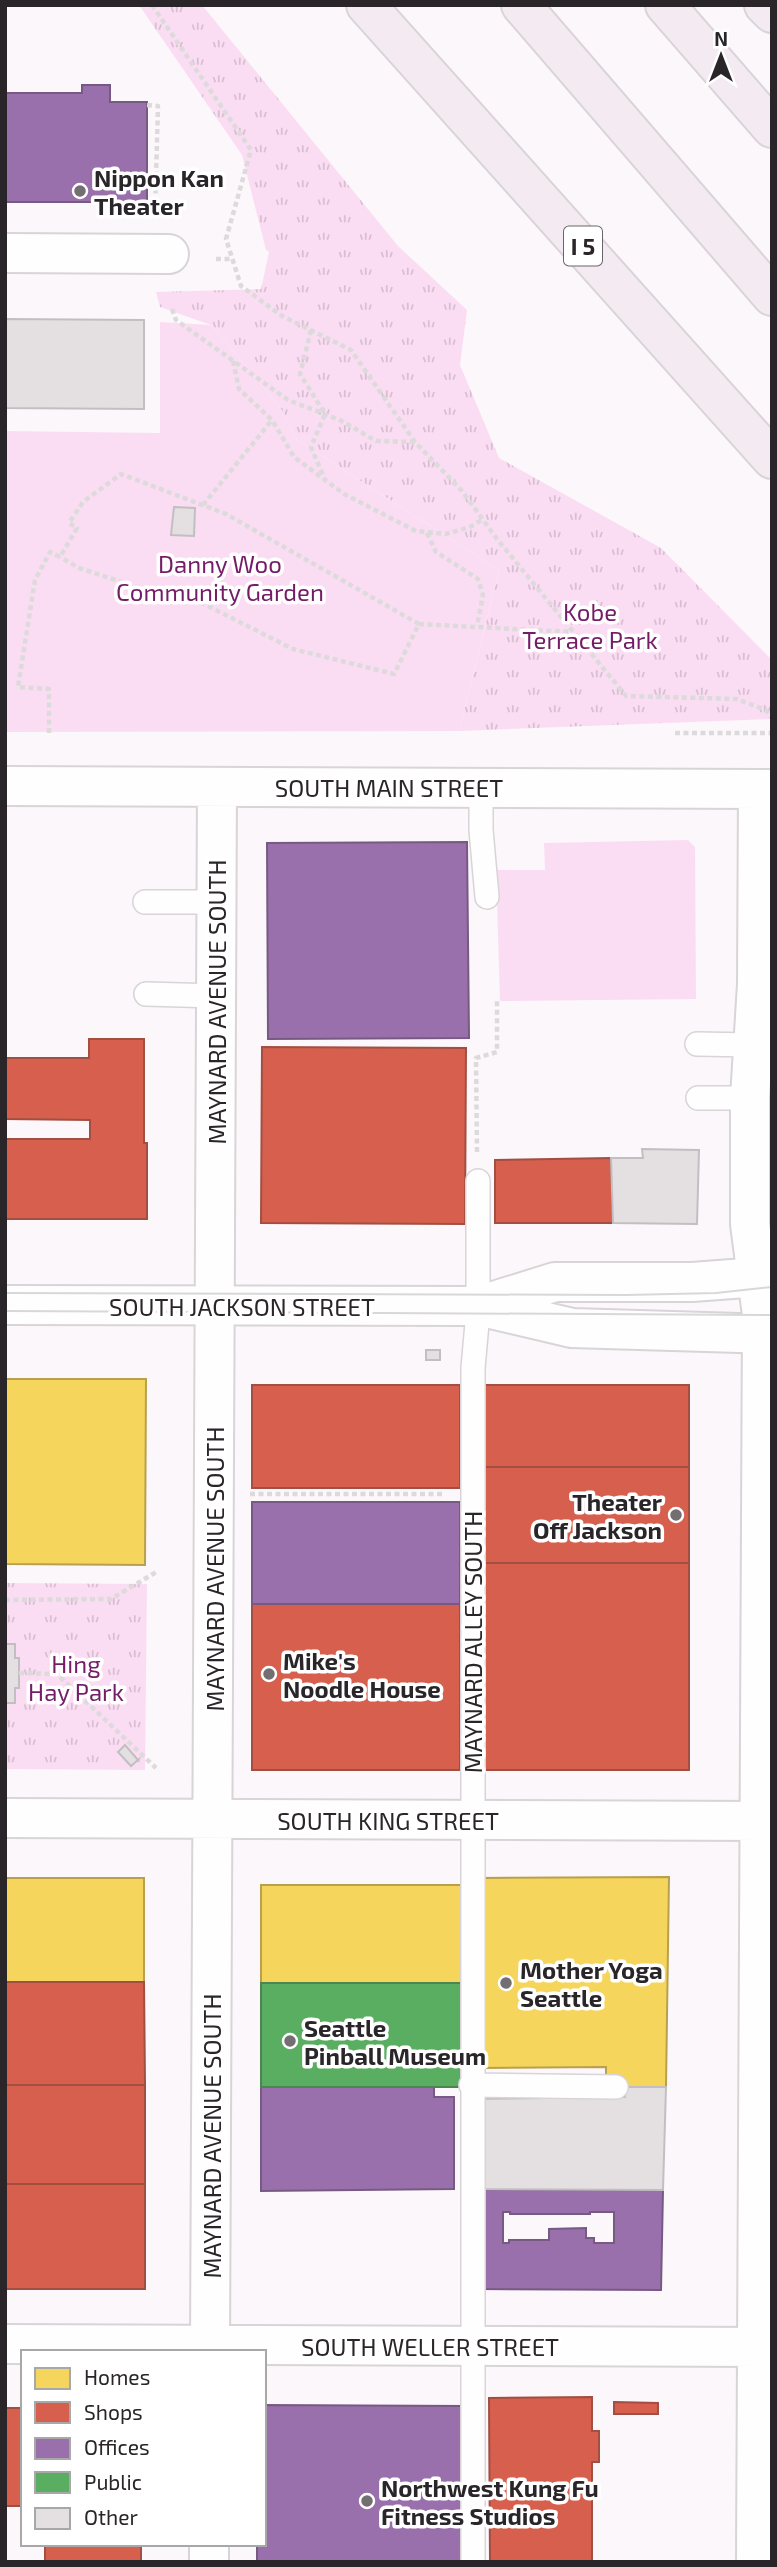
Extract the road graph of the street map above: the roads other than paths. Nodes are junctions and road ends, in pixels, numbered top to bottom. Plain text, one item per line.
1 (521, 5) edge
2 (665, 5) edge
3 (377, 15) edge
4 (772, 128) edge
5 (5, 253) edge
6 (169, 254) dead end
7 (772, 296) edge
8 (772, 459) edge
9 (5, 786) edge
10 (217, 787) junction
11 (481, 787) junction
12 (765, 789) edge
13 (765, 880) edge
14 (487, 897) dead end
15 (145, 902) dead end
16 (216, 902) junction
17 (764, 984) edge
18 (146, 994) dead end
19 (216, 996) junction
20 (697, 1044) dead end
21 (754, 1045) junction
22 (698, 1098) dead end
23 (751, 1098) junction
24 (478, 1181) road end
25 (764, 1276) edge
26 (5, 1305) edge
27 (215, 1305) junction
28 (478, 1306) junction
29 (767, 1334) edge
30 (5, 1818) edge
31 (213, 1819) junction
32 (472, 1820) junction
33 (766, 1821) edge
34 (471, 2085) junction
35 (616, 2087) dead end
36 (5, 2344) edge
37 (473, 2346) junction
38 (764, 2347) edge
39 (210, 2348) edge
40 (472, 2562) edge
41 (756, 2562) edge

1 - 7 highway
2 - 4 highway
3 - 8 highway, I 5
5 - 6 street
9 - 10 street, SOUTH MAIN STREET
10 - 11 street, SOUTH MAIN STREET
10 - 16 street, MAYNARD AVENUE SOUTH
11 - 12 street, SOUTH MAIN STREET
11 - 14 lane
12 - 13 street
13 - 17 street
15 - 16 lane
16 - 19 street, MAYNARD AVENUE SOUTH
17 - 21 street
18 - 19 lane
19 - 27 street, MAYNARD AVENUE SOUTH
20 - 21 lane
21 - 23 street
22 - 23 lane
23 - 25 street
24 - 28 lane, MAYNARD ALLEY SOUTH
25 - 28 street, SOUTH JACKSON STREET
25 - 29 street
26 - 27 street, SOUTH JACKSON STREET
27 - 28 street, SOUTH JACKSON STREET
27 - 31 street, MAYNARD AVENUE SOUTH
28 - 29 street, SOUTH JACKSON STREET
28 - 32 lane, MAYNARD ALLEY SOUTH
29 - 33 street
30 - 31 street, SOUTH KING STREET
31 - 32 street, SOUTH KING STREET
31 - 39 street, MAYNARD AVENUE SOUTH
32 - 33 street, SOUTH KING STREET
32 - 34 lane, MAYNARD ALLEY SOUTH
33 - 38 street
34 - 35 lane
34 - 37 lane, MAYNARD ALLEY SOUTH
36 - 39 street, SOUTH WELLER STREET
37 - 38 street, SOUTH WELLER STREET
37 - 39 street, SOUTH WELLER STREET
37 - 40 lane, MAYNARD ALLEY SOUTH
38 - 41 street

